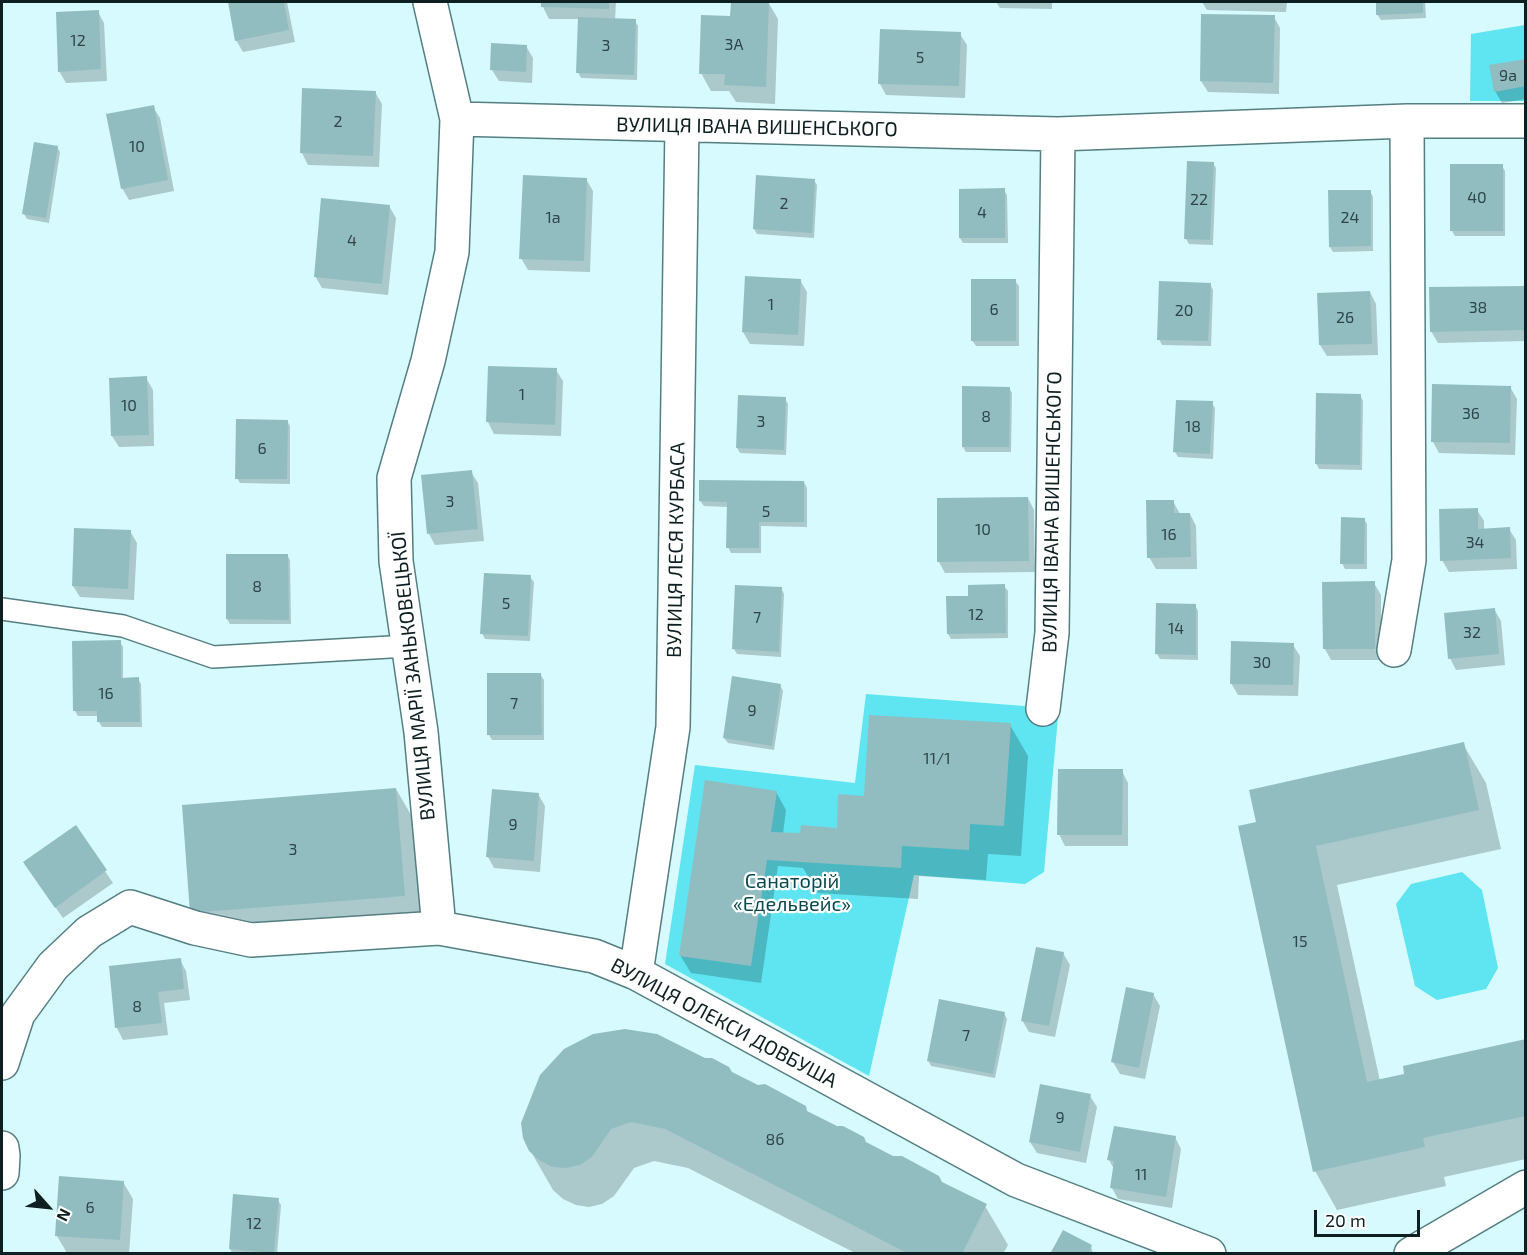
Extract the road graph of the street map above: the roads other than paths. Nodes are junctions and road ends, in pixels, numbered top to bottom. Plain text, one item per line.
1 (430, 2) edge
2 (457, 119) junction
3 (1407, 121) junction
4 (1526, 121) edge
5 (682, 125) junction
6 (1058, 135) junction
7 (2, 609) edge
8 (408, 646) junction
9 (1394, 650) dead end
10 (1043, 709) dead end
11 (439, 928) junction
12 (636, 973) junction
13 (10, 1009) edge
14 (2, 1063) edge
15 (2, 1148) edge
16 (2, 1173) edge
17 (1526, 1187) edge
18 (1209, 1254) edge
19 (1411, 1254) edge

1 - 2 street, ВУЛИЦЯ МАРІЇ ЗАНЬКОВЕЦЬКОЇ
2 - 5 street, ВУЛИЦЯ ІВАНА ВИШЕНСЬКОГО
2 - 8 street, ВУЛИЦЯ МАРІЇ ЗАНЬКОВЕЦЬКОЇ
3 - 4 street, ВУЛИЦЯ ІВАНА ВИШЕНСЬКОГО
3 - 6 street, ВУЛИЦЯ ІВАНА ВИШЕНСЬКОГО
3 - 9 street
5 - 6 street, ВУЛИЦЯ ІВАНА ВИШЕНСЬКОГО
5 - 12 street, ВУЛИЦЯ ЛЕСЯ КУРБАСА
6 - 10 street, ВУЛИЦЯ ІВАНА ВИШЕНСЬКОГО
7 - 8 lane
8 - 11 street, ВУЛИЦЯ МАРІЇ ЗАНЬКОВЕЦЬКОЇ
11 - 12 street, ВУЛИЦЯ ОЛЕКСИ ДОВБУША
11 - 13 street, ВУЛИЦЯ ОЛЕКСИ ДОВБУША
12 - 18 street, ВУЛИЦЯ ОЛЕКСИ ДОВБУША
13 - 14 street, ВУЛИЦЯ ОЛЕКСИ ДОВБУША
15 - 16 street
17 - 19 street

